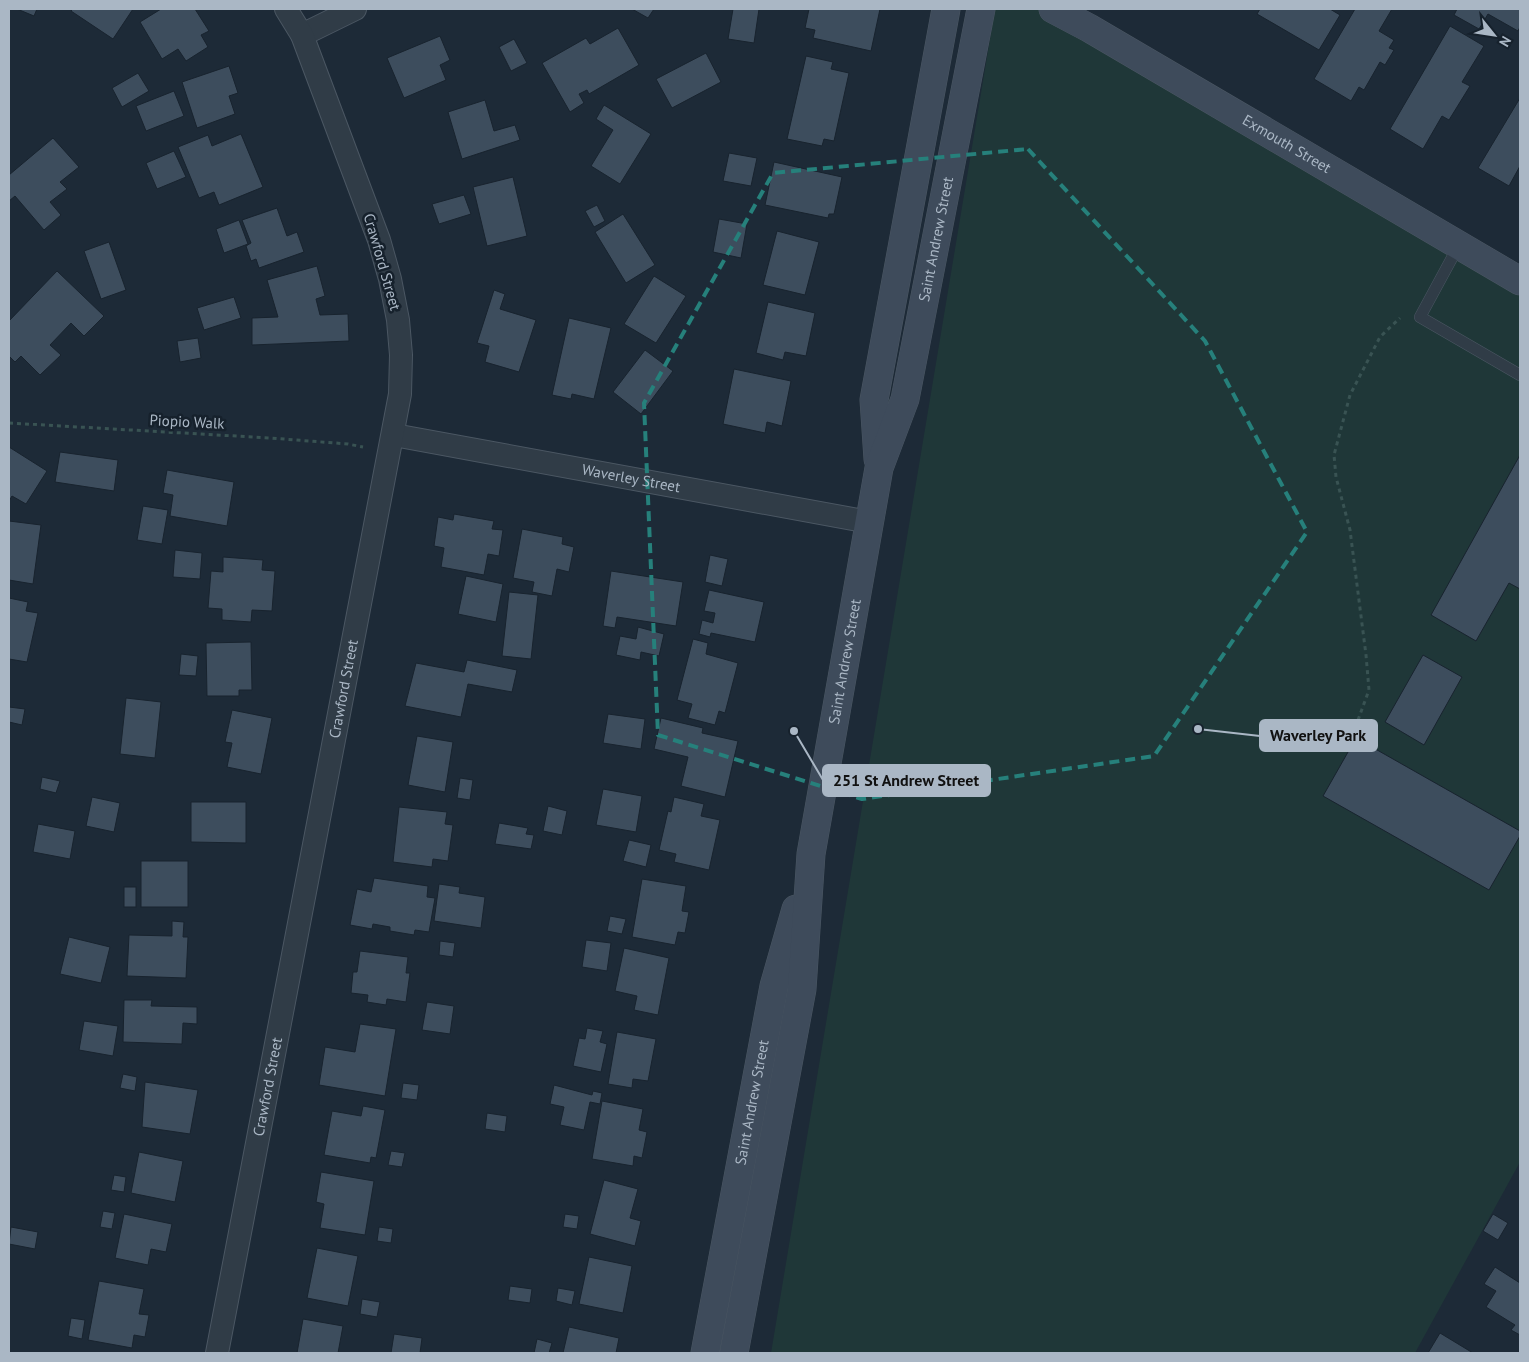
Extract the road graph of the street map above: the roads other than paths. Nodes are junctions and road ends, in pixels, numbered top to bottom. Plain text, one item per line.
1 (286, 9) edge
2 (355, 9) edge
3 (946, 9) edge
4 (981, 9) edge
5 (1053, 9) edge
6 (302, 35) junction
7 (1459, 245) junction
8 (1520, 281) edge
9 (1520, 375) edge
10 (394, 435) junction
11 (879, 468) junction
12 (869, 522) junction
13 (812, 854) junction
14 (217, 1353) edge
15 (705, 1353) edge
16 (734, 1353) edge

1 - 6 street, Crawford Street
2 - 6 street
3 - 11 street, Saint Andrew Street
4 - 11 street, Saint Andrew Street
5 - 7 street, Exmouth Street
6 - 10 street, Crawford Street
7 - 8 street, Exmouth Street
7 - 9 lane
10 - 12 street, Waverley Street
10 - 14 street, Crawford Street
11 - 12 street, Saint Andrew Street
12 - 13 street, Saint Andrew Street
13 - 15 street, Saint Andrew Street
13 - 16 street, Saint Andrew Street

